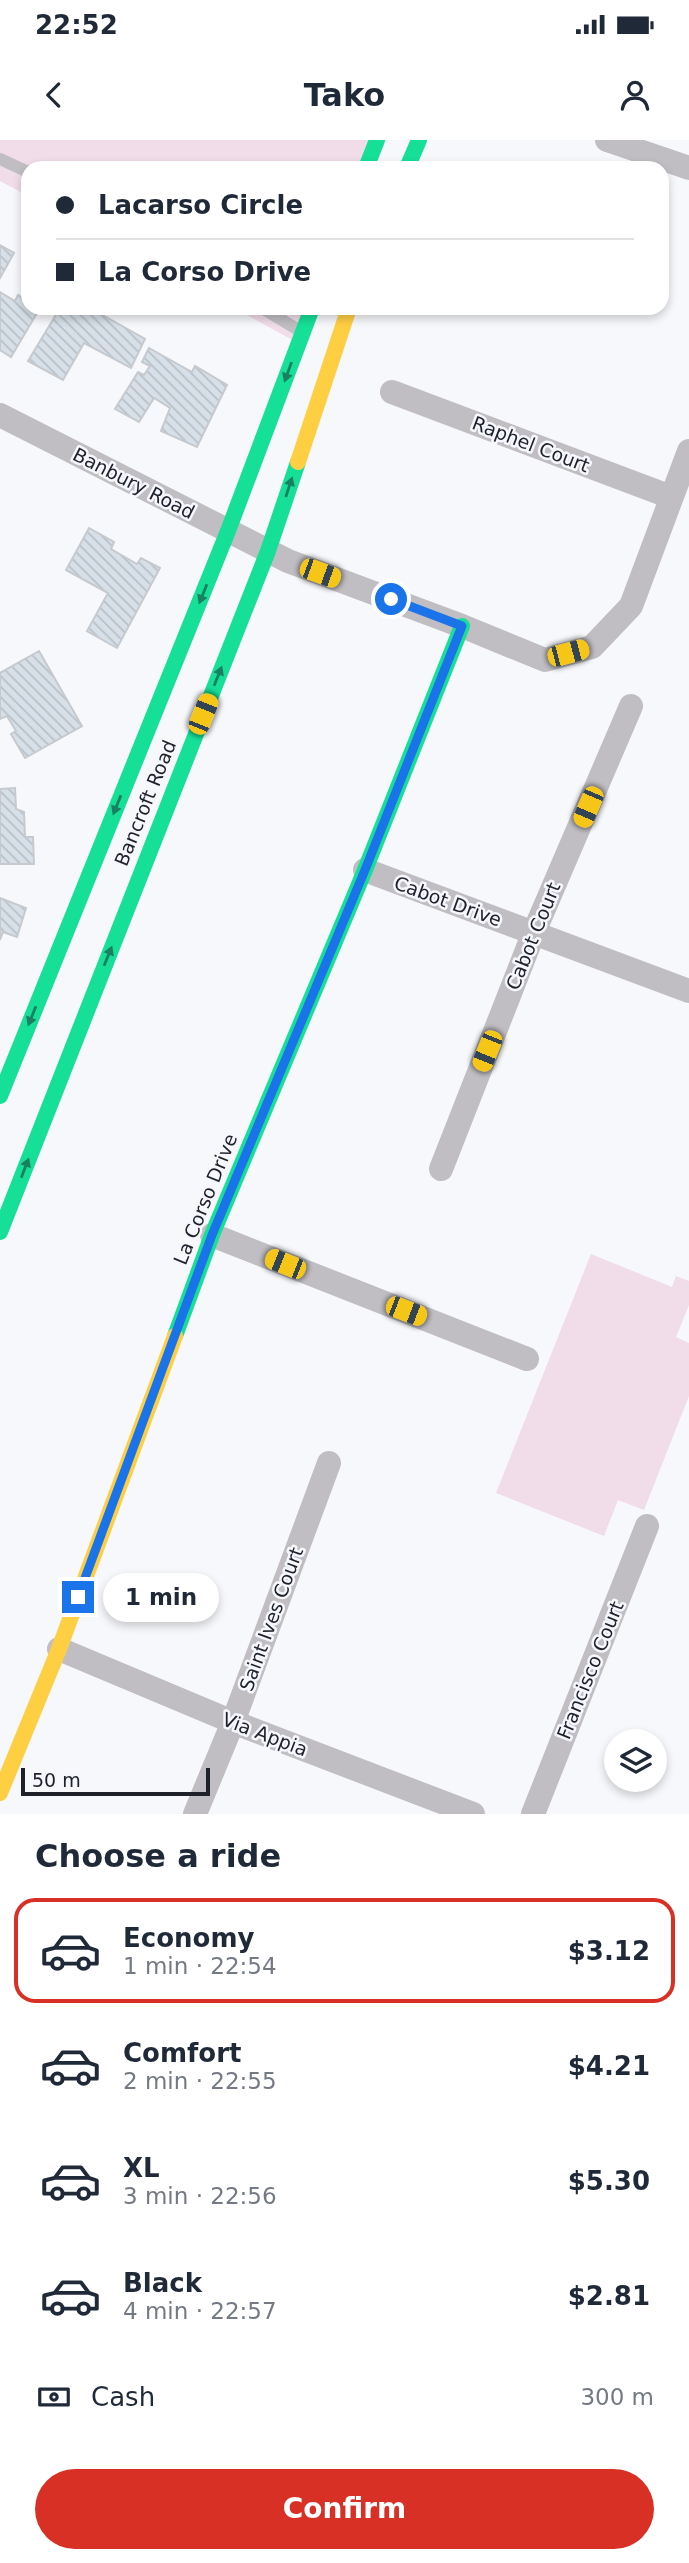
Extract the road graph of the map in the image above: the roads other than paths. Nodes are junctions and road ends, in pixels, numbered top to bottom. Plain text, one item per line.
1 (377, 140) edge
2 (419, 140) edge
3 (607, 140) edge
4 (0, 159) edge
5 (369, 161) edge
6 (411, 161) edge
7 (668, 161) edge
8 (669, 161) edge
9 (689, 168) edge
10 (21, 169) edge
11 (274, 315) edge
12 (309, 315) edge
13 (347, 315) edge
14 (303, 332) junction
15 (391, 392) dead end
16 (0, 415) edge
17 (689, 451) edge
18 (671, 497) junction
19 (228, 531) junction
20 (268, 551) junction
21 (462, 626) junction
22 (631, 706) dead end
23 (365, 870) junction
24 (534, 932) junction
25 (689, 990) edge
26 (8, 1048) edge
27 (0, 1096) edge
28 (440, 1169) dead end
29 (0, 1232) edge
30 (212, 1235) junction
31 (527, 1359) dead end
32 (329, 1463) dead end
33 (647, 1526) dead end
34 (59, 1649) junction
35 (233, 1722) junction
36 (0, 1793) edge
37 (195, 1814) edge
38 (473, 1814) edge
39 (533, 1814) edge

1 - 5 main road
2 - 6 main road
3 - 7 street
4 - 10 lane
8 - 9 street
11 - 14 lane
12 - 14 main road, Bancroft Road
20 -> 13 main road, Bancroft Road
14 -> 19 main road, Bancroft Road
15 - 18 street, Raphel Court
16 - 19 street, Banbury Road
17 - 18 street, Banbury Road
18 - 21 street, Banbury Road
19 - 20 street, Banbury Road
19 -> 26 main road, Bancroft Road
20 - 21 street, Banbury Road
29 -> 20 main road, Bancroft Road
21 - 23 main road, La Corso Drive
22 - 24 street, Cabot Court
23 - 24 street, Cabot Drive
23 - 30 main road, La Corso Drive
24 - 25 street, Cabot Drive
24 - 28 street, Cabot Court
26 - 27 main road, Bancroft Road
30 - 31 street
30 - 34 main road, La Corso Drive
32 - 35 street, Saint Ives Court
33 - 39 street, Francisco Court
34 - 35 street, Via Appia
34 - 36 main road, La Corso Drive
35 - 37 street, Saint Ives Court
35 - 38 street, Via Appia

